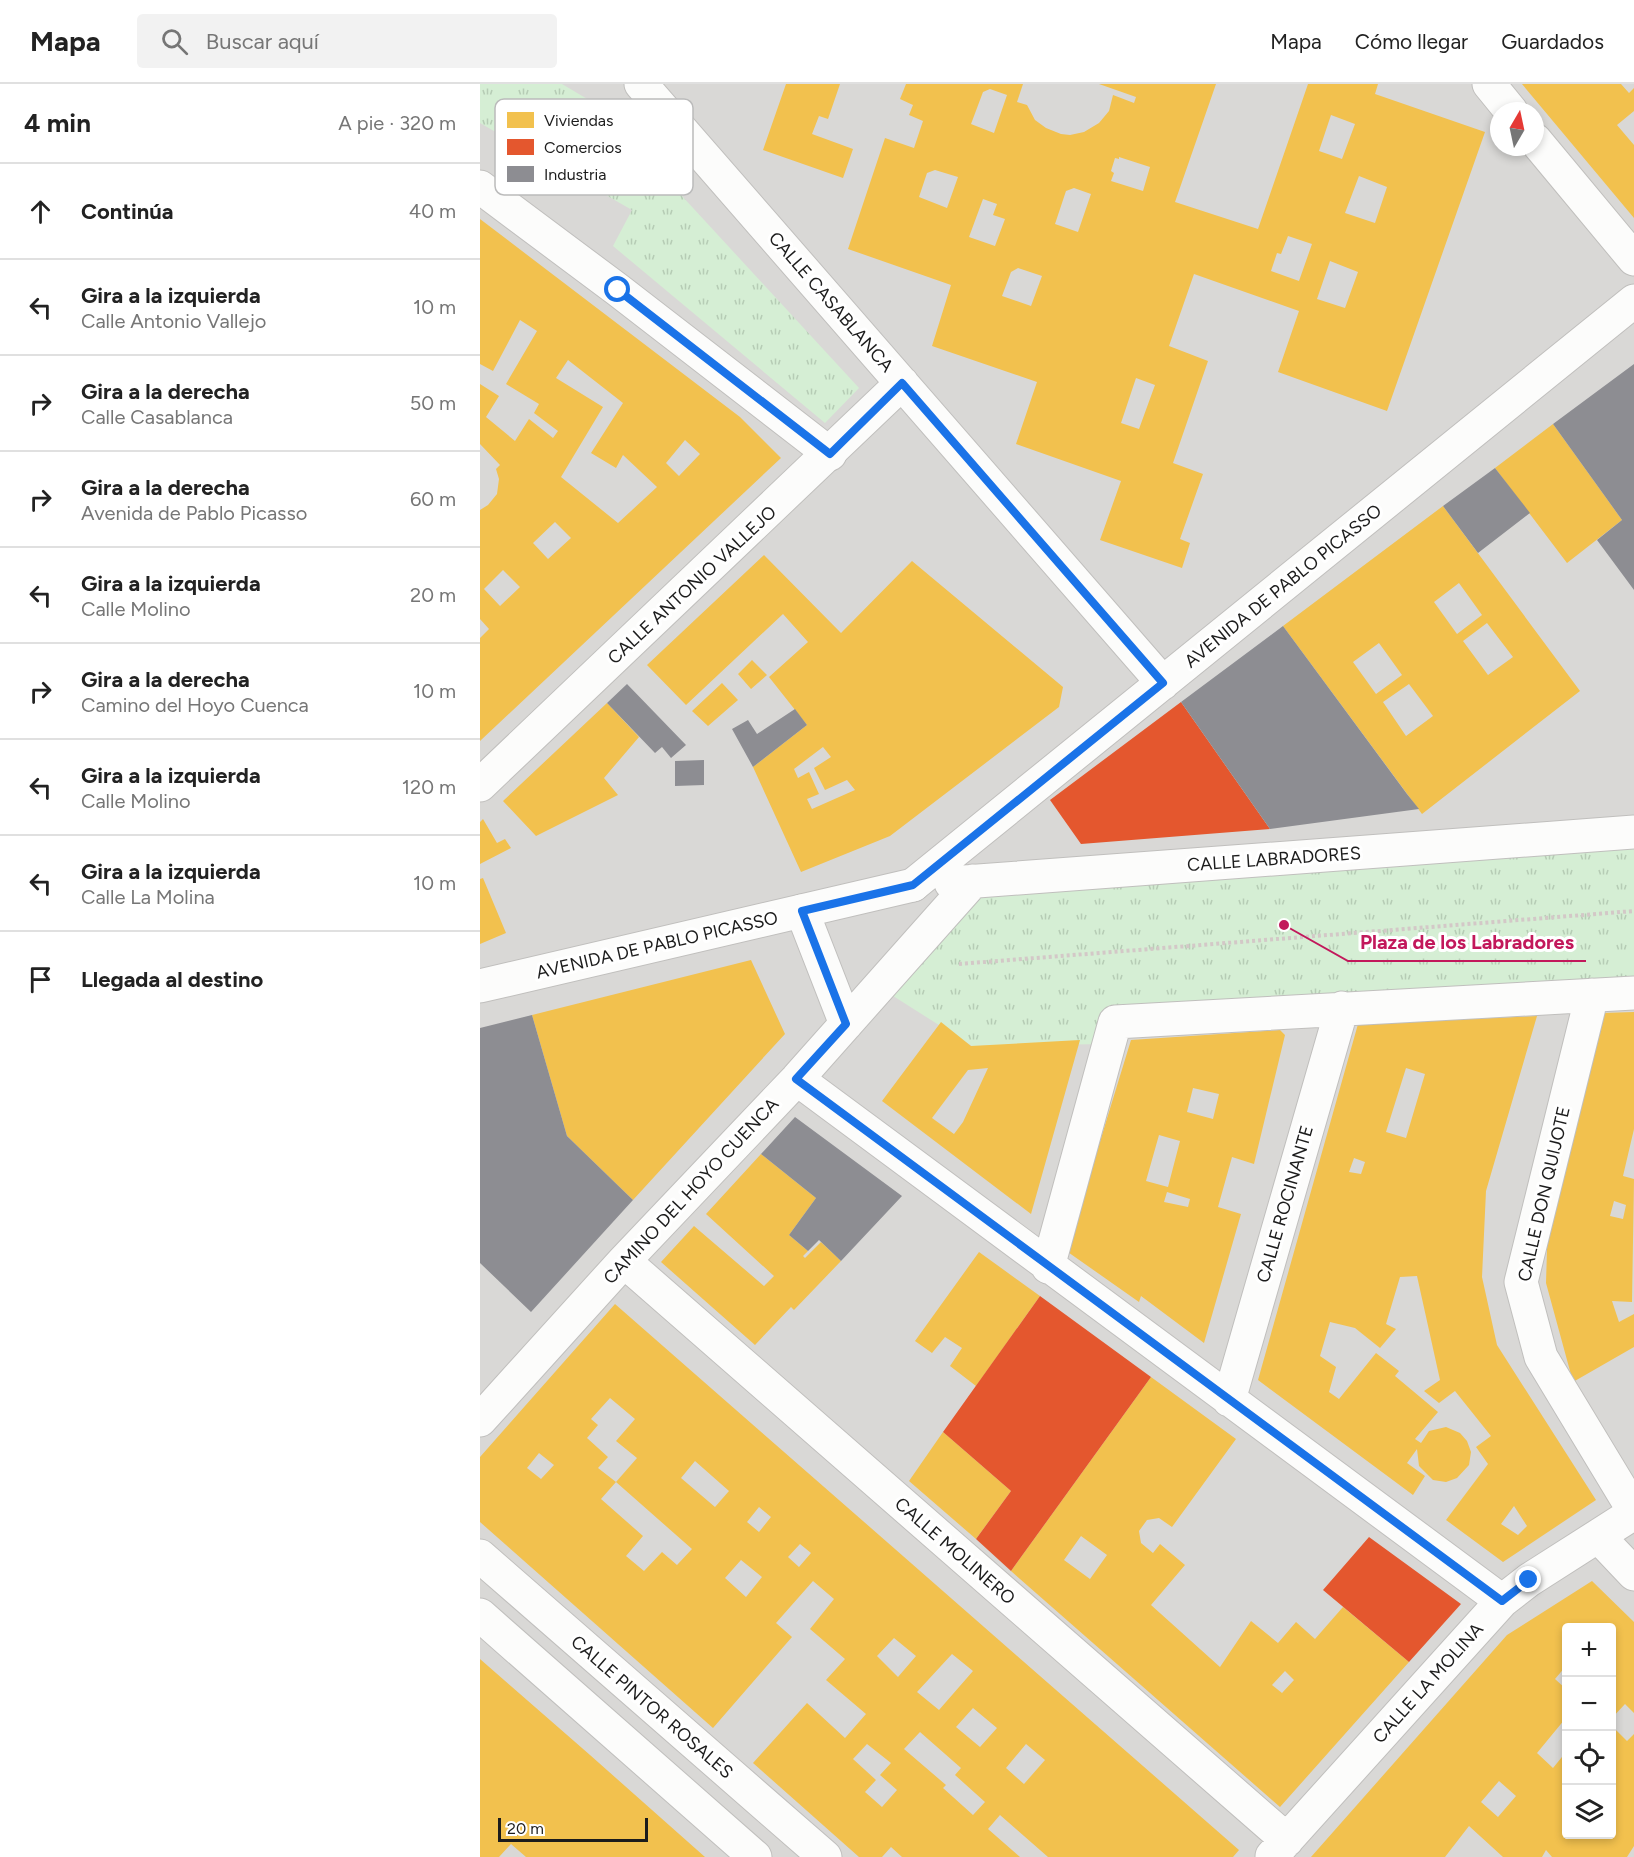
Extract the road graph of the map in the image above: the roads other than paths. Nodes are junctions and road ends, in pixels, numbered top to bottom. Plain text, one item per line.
1 (641, 84) edge
2 (1488, 84) edge
3 (654, 99) edge
4 (1503, 102) edge
5 (693, 144) edge
6 (1544, 151) edge
7 (480, 187) edge
8 (1634, 259) edge
9 (1634, 301) edge
10 (902, 383) junction
11 (830, 454) junction
12 (1163, 683) junction
13 (480, 785) edge
14 (1634, 832) edge
15 (973, 881) junction
16 (913, 885) junction
17 (802, 911) junction
18 (480, 986) edge
19 (1634, 993) edge
20 (1592, 995) junction
21 (1342, 1008) junction
22 (846, 1024) junction
23 (796, 1079) junction
24 (624, 1261) junction
25 (1048, 1267) junction
26 (1229, 1400) junction
27 (480, 1420) edge
28 (1634, 1512) edge
29 (1598, 1536) junction
30 (480, 1556) edge
31 (1634, 1574) edge
32 (1502, 1601) junction
33 (480, 1615) edge
34 (1279, 1849) edge
35 (755, 1857) edge
36 (825, 1857) edge

1 - 3 street, CALLE CASABLANCA
2 - 4 street
5 - 10 street, CALLE CASABLANCA
6 - 8 street
7 - 11 street
9 - 12 street, AVENIDA DE PABLO PICASSO
10 - 11 street, CALLE ANTONIO VALLEJO
10 - 12 street, CALLE CASABLANCA
11 - 13 street, CALLE ANTONIO VALLEJO
12 - 16 street, AVENIDA DE PABLO PICASSO
14 - 15 street, CALLE LABRADORES
15 - 16 street, CALLE LABRADORES
15 - 22 street, CAMINO DEL HOYO CUENCA
16 - 17 street, AVENIDA DE PABLO PICASSO
17 - 18 street, AVENIDA DE PABLO PICASSO
17 - 22 street
19 - 20 street
20 - 21 street
20 - 28 street, CALLE DON QUIJOTE
21 - 25 street
21 - 26 street, CALLE ROCINANTE
22 - 23 street, CAMINO DEL HOYO CUENCA
23 - 24 street, CAMINO DEL HOYO CUENCA
23 - 25 street
24 - 27 street, CAMINO DEL HOYO CUENCA
24 - 34 street, CALLE MOLINERO
25 - 26 street
26 - 32 street
28 - 29 street, CALLE LA MOLINA
29 - 31 street
29 - 32 street, CALLE LA MOLINA
30 - 36 street, CALLE PINTOR ROSALES
32 - 34 street, CALLE LA MOLINA
33 - 35 street

